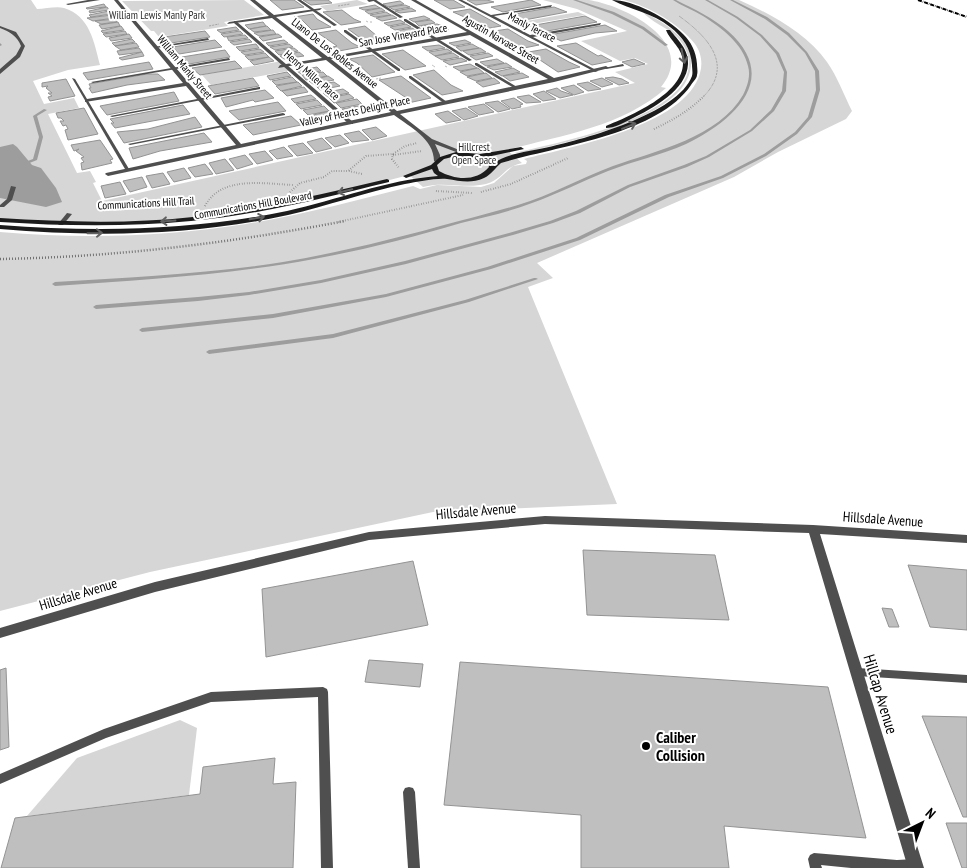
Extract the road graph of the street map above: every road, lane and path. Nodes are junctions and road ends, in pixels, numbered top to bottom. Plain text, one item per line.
1 (98, 0) edge
2 (116, 0) edge
3 (252, 0) edge
4 (300, 0) edge
5 (373, 0) edge
6 (413, 0) edge
7 (460, 0) edge
8 (614, 0) edge
9 (607, 1) edge
10 (71, 2) edge
11 (350, 4) dead end
12 (338, 6) dead end
13 (551, 6) dead end
14 (320, 9) dead end
15 (165, 10) dead end
16 (313, 10) junction
17 (639, 11) junction
18 (139, 14) dead end
19 (273, 16) junction
20 (491, 16) junction
21 (232, 22) joint
22 (600, 24) dead end
23 (335, 25) dead end
24 (0, 27) edge
25 (345, 31) dead end
26 (471, 33) junction
27 (530, 36) junction
28 (208, 39) dead end
29 (436, 39) junction
30 (156, 47) junction
31 (372, 51) junction
32 (327, 58) junction
33 (229, 59) dead end
34 (470, 60) dead end
35 (476, 64) dead end
36 (432, 65) dead end
37 (623, 65) dead end
38 (283, 66) junction
39 (436, 67) dead end
40 (174, 68) junction
41 (606, 68) joint
42 (399, 70) dead end
43 (596, 71) junction
44 (0, 72) edge
45 (410, 77) dead end
46 (381, 78) dead end
47 (73, 79) dead end
48 (376, 79) dead end
49 (554, 80) junction
50 (92, 82) dead end
51 (186, 84) junction
52 (515, 87) junction
53 (258, 88) dead end
54 (200, 99) junction
55 (87, 101) junction
56 (446, 102) junction
57 (396, 113) junction
58 (283, 114) dead end
59 (112, 116) dead end
60 (351, 123) junction
61 (223, 126) junction
62 (430, 140) junction
63 (416, 143) dead end
64 (130, 144) dead end
65 (240, 146) junction
66 (426, 150) dead end
67 (394, 154) junction
68 (466, 154) junction
69 (480, 156) junction
70 (435, 163) junction
71 (492, 168) junction
72 (127, 169) junction
73 (348, 170) junction
74 (395, 170) dead end
75 (108, 174) dead end
76 (446, 177) junction
77 (357, 179) dead end
78 (295, 185) junction
79 (13, 187) dead end
80 (300, 192) dead end
81 (2, 206) dead end
82 (213, 207) dead end
83 (69, 214) dead end
84 (0, 220) edge
85 (61, 224) junction
86 (0, 227) edge
87 (813, 529) junction
88 (967, 539) edge
89 (0, 633) edge
90 (857, 672) junction
91 (967, 679) edge
92 (0, 779) edge
93 (409, 792) dead end
94 (916, 866) edge
95 (327, 868) edge
96 (414, 868) edge
97 (816, 868) edge

1 - 10 street
2 - 30 street, William Manly Street
3 - 19 street, Llano De Los Robles Avenue
4 - 16 lane
5 - 29 lane
6 - 26 street, Agustin Narvaez Street
7 - 20 lane, Manly Terrace
8 - 17 street
9 - 17 street
11 - 12 path
13 - 20 lane
14 - 16 street, Henry Miller Place
15 - 18 path
16 - 19 street, Henry Miller Place
16 - 23 lane
17 -> 69 street
71 -> 17 street
19 - 21 street, Henry Miller Place
19 - 32 street, Llano De Los Robles Avenue
20 - 27 lane, Manly Terrace
21 - 38 lane, Henry Miller Place
22 - 27 lane
24 - 44 street
25 - 31 lane
26 - 29 street, San Jose Vineyard Place
26 - 49 street, Agustin Narvaez Street
27 - 43 lane, Manly Terrace
28 - 30 lane
29 - 31 street, San Jose Vineyard Place
29 - 34 lane
30 - 40 street, William Manly Street
31 - 32 street, San Jose Vineyard Place
31 - 42 lane
32 - 38 street, San Jose Vineyard Place
32 - 57 street, Llano De Los Robles Avenue
33 - 40 lane
35 - 52 lane
36 - 39 path
37 - 41 lane
38 - 60 lane, Henry Miller Place
40 - 50 lane
40 - 51 street, William Manly Street
41 - 43 street, Valley of Hearts Delight Place
43 - 49 street, Valley of Hearts Delight Place
45 - 56 lane
46 - 48 path
47 - 55 lane
49 - 52 street, Valley of Hearts Delight Place
51 - 54 street, William Manly Street
51 - 55 street
52 - 56 street, Valley of Hearts Delight Place
53 - 54 lane
54 - 59 lane
54 - 61 street, William Manly Street
55 - 72 lane
56 - 57 street, Valley of Hearts Delight Place
57 - 60 street, Valley of Hearts Delight Place
57 - 62 street, Llano De Los Robles Avenue
58 - 61 lane
60 - 65 street, Valley of Hearts Delight Place
61 - 64 lane
61 - 65 street, William Manly Street
62 - 68 street, Llano De Los Robles Avenue
62 - 70 street
63 - 67 path
65 - 72 street, Valley of Hearts Delight Place
66 - 67 path
67 - 73 path
67 - 74 path
68 - 69 street, Communications Hill Boulevard
68 - 70 street, Communications Hill Boulevard
69 - 71 street
70 - 76 street
70 -> 85 street, Communications Hill Boulevard
71 - 76 street, Communications Hill Boulevard
72 - 75 street, Valley of Hearts Delight Place
73 - 77 path
73 - 78 path
86 -> 76 street, Communications Hill Boulevard
78 - 80 path
78 - 82 path, Communications Hill Trail
79 - 81 lane
83 - 85 lane
84 - 85 street, Communications Hill Boulevard
87 - 88 street, Hillsdale Avenue
87 - 89 street, Hillsdale Avenue
87 - 90 street, Hillcap Avenue
90 - 91 lane
90 - 94 street, Hillcap Avenue
92 - 95 lane
93 - 96 lane
94 - 97 lane

